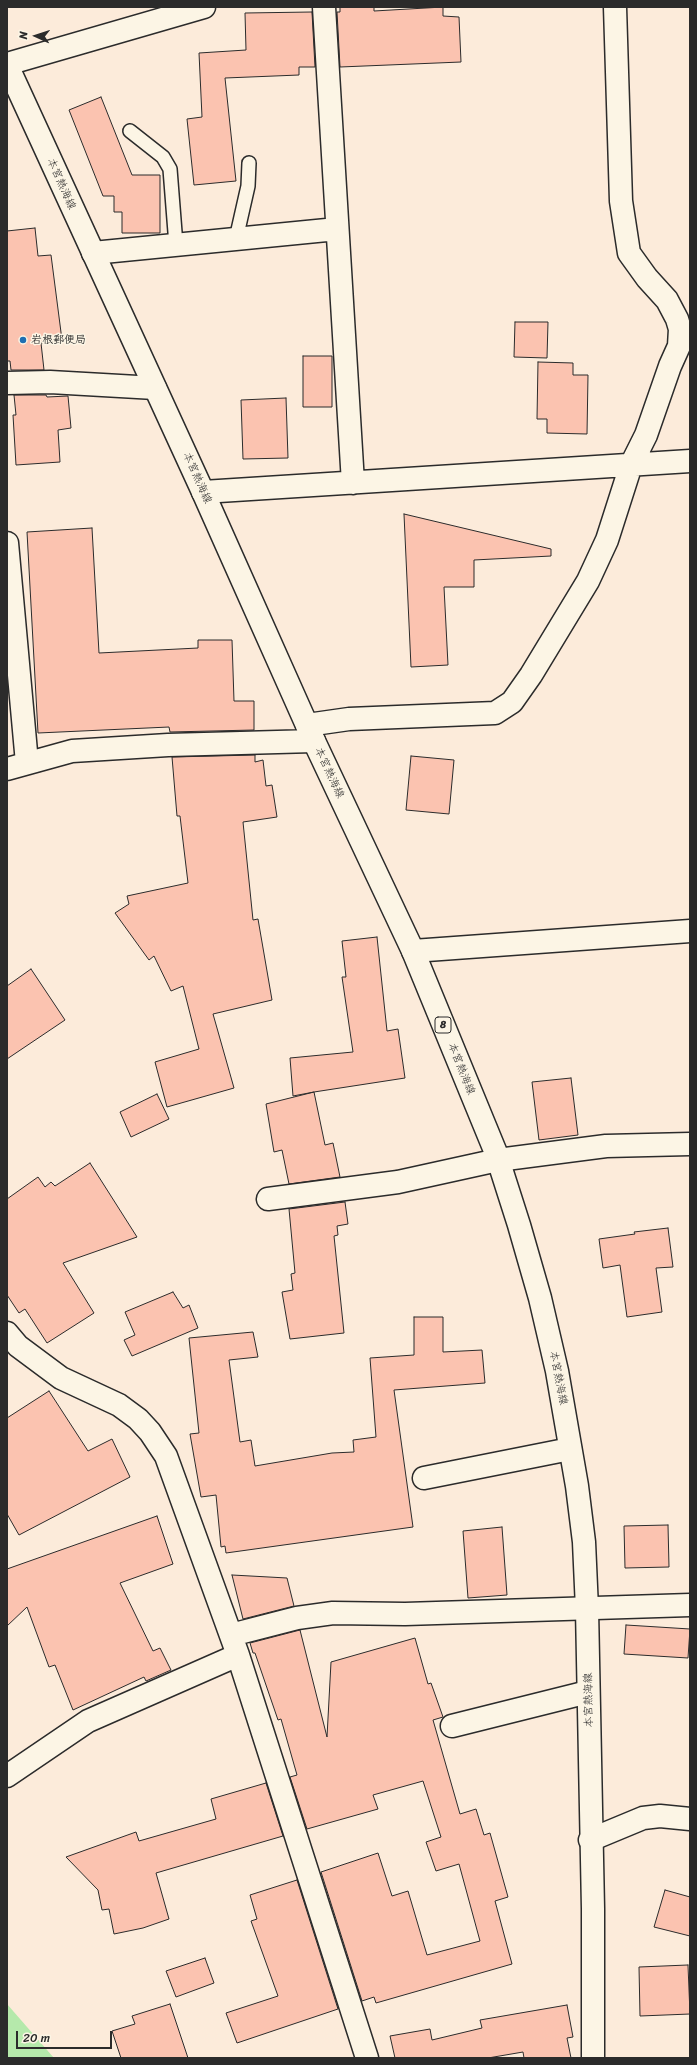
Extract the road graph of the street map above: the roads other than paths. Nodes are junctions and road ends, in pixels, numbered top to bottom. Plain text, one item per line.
1 (204, 7) edge
2 (324, 7) edge
3 (615, 7) edge
4 (7, 64) edge
5 (130, 131) dead end
6 (249, 163) dead end
7 (337, 229) junction
8 (236, 239) junction
9 (176, 245) junction
10 (93, 253) junction
11 (7, 383) edge
12 (155, 388) junction
13 (690, 462) edge
14 (631, 465) junction
15 (353, 483) junction
16 (203, 492) junction
17 (7, 543) edge
18 (310, 733) junction
19 (17, 766) edge
20 (690, 931) edge
21 (413, 951) junction
22 (690, 1144) edge
23 (498, 1160) junction
24 (268, 1199) dead end
25 (7, 1333) edge
26 (570, 1449) junction
27 (424, 1478) dead end
28 (690, 1605) edge
29 (587, 1609) junction
30 (234, 1645) junction
31 (588, 1692) junction
32 (452, 1726) dead end
33 (7, 1776) edge
34 (690, 1819) edge
35 (590, 1840) junction
36 (367, 2058) edge
37 (593, 2058) edge

1 - 4 street
2 - 7 street
3 - 14 street
4 - 10 street, 本宮熱海線 / 8
5 - 9 lane
6 - 8 lane
7 - 8 street
7 - 15 street
8 - 9 street
9 - 10 street
10 - 12 street, 本宮熱海線 / 8
11 - 12 street
12 - 16 street, 本宮熱海線 / 8
13 - 14 street
14 - 15 street
14 - 18 street
15 - 16 street
16 - 18 street, 本宮熱海線 / 8
17 - 19 street
18 - 19 street
18 - 21 street, 本宮熱海線 / 8
20 - 21 street
21 - 23 street, 本宮熱海線 / 8
22 - 23 street
23 - 24 street
23 - 26 street, 本宮熱海線 / 8
25 - 30 street
26 - 27 street
26 - 29 street, 本宮熱海線 / 8
28 - 29 street
29 - 30 street
29 - 31 street, 本宮熱海線 / 8
30 - 33 street
30 - 36 street
31 - 32 street
31 - 35 street, 本宮熱海線 / 8
34 - 35 street
35 - 37 street, 本宮熱海線 / 8

